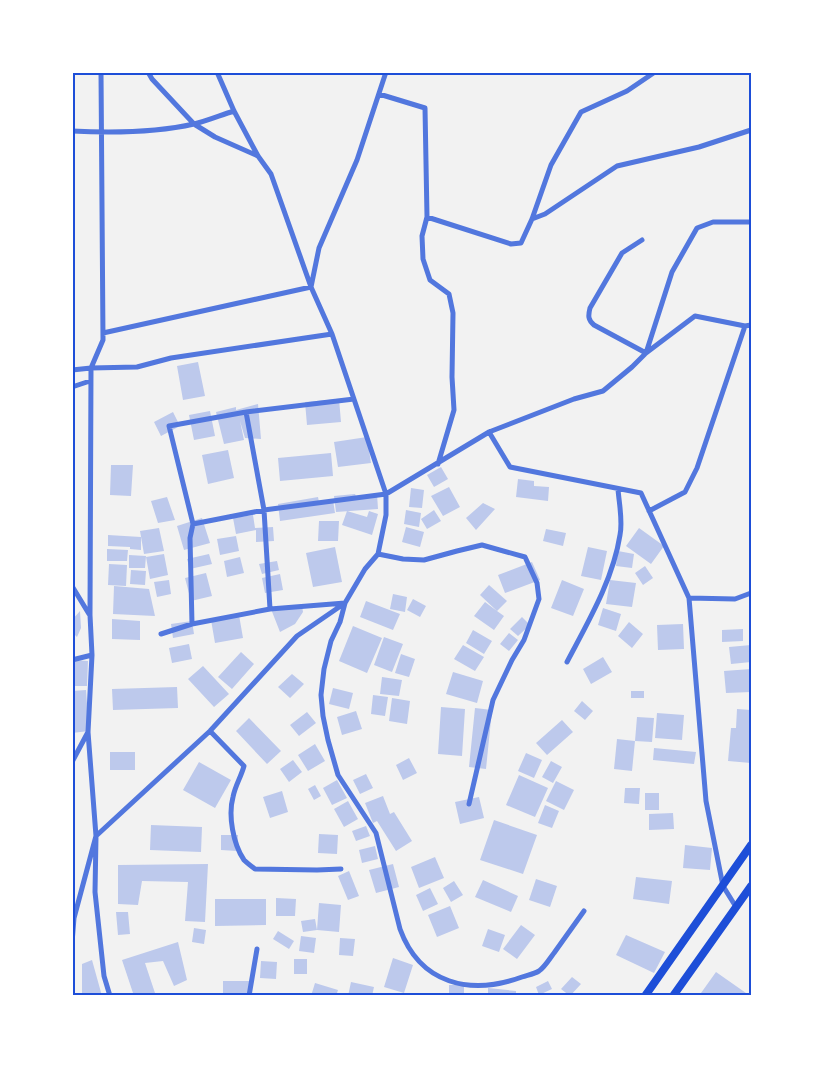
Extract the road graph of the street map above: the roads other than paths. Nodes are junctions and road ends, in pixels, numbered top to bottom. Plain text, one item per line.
1 (100, 72) edge
2 (148, 72) edge
3 (217, 72) edge
4 (386, 72) edge
5 (655, 72) edge
6 (379, 94) junction
7 (234, 111) junction
8 (194, 124) junction
9 (751, 130) edge
10 (72, 131) edge
11 (101, 132) junction
12 (258, 156) junction
13 (427, 217) junction
14 (532, 219) junction
15 (751, 222) edge
16 (642, 240) dead end
17 (311, 287) junction
18 (748, 325) edge
19 (103, 333) junction
20 (332, 334) junction
21 (646, 353) junction
22 (90, 368) junction
23 (72, 370) edge
24 (90, 381) junction
25 (72, 387) edge
26 (354, 399) junction
27 (246, 412) junction
28 (489, 432) junction
29 (438, 464) junction
30 (618, 489) junction
31 (386, 494) junction
32 (264, 510) junction
33 (649, 511) junction
34 (194, 524) junction
35 (378, 554) junction
36 (72, 586) edge
37 (751, 593) edge
38 (689, 598) junction
39 (345, 603) junction
40 (270, 609) junction
41 (90, 615) junction
42 (192, 624) junction
43 (161, 634) dead end
44 (92, 655) junction
45 (72, 660) edge
46 (567, 662) dead end
47 (210, 731) junction
48 (88, 732) junction
49 (72, 762) edge
50 (469, 804) dead end
51 (96, 836) junction
52 (751, 845) edge
53 (341, 869) dead end
54 (723, 886) junction
55 (751, 886) edge
56 (736, 907) junction
57 (584, 911) dead end
58 (72, 943) edge
59 (257, 950) dead end
60 (110, 996) edge
61 (249, 996) edge
62 (645, 996) edge
63 (673, 996) edge

1 - 11 street
2 - 8 street
3 - 7 street
4 - 6 street
5 - 14 street
6 - 13 street
6 - 17 street
7 - 8 street
7 - 12 street
8 - 11 street
8 - 12 street
9 - 14 street
10 - 11 street
11 - 19 street
12 - 17 street
13 - 14 street
13 - 29 street
15 - 21 street
16 - 21 street
17 - 19 street
17 - 20 street
18 - 21 street
18 - 33 street
19 - 22 street
20 - 22 street
20 - 26 street
21 - 28 street
22 - 23 street
22 - 24 street
24 - 25 street
24 - 41 street
26 - 27 street
26 - 31 street
27 - 32 street
27 - 34 street
28 - 29 street
28 - 30 street
29 - 31 street
30 - 33 street
30 - 46 street
31 - 32 street
31 - 35 street
32 - 34 street
32 - 40 street
33 - 38 street
34 - 42 street
35 - 39 street
35 - 50 street
36 - 41 street
37 - 38 street
38 - 54 street
39 - 40 street
39 - 47 street
39 - 57 street
40 - 42 street
41 - 44 street
42 - 43 street
44 - 45 street
44 - 48 street
47 - 51 street
47 - 53 street
48 - 49 street
48 - 51 street
51 - 58 street
51 - 60 street
52 - 54 main road
54 - 56 street
54 - 62 main road
55 - 56 main road
56 - 63 main road
59 - 61 street

